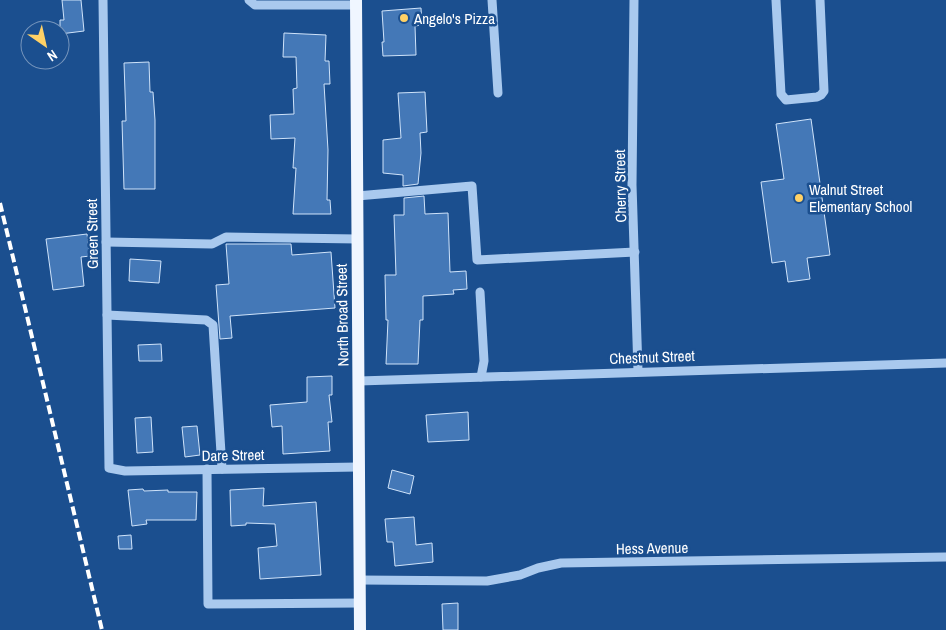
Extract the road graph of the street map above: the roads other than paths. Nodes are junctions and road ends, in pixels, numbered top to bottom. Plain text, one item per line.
1 (103, 0) edge
2 (250, 0) edge
3 (492, 0) edge
4 (634, 0) edge
5 (776, 0) edge
6 (820, 0) edge
7 (356, 2) edge
8 (498, 93) dead end
9 (357, 196) junction
10 (358, 239) junction
11 (106, 242) junction
12 (635, 252) junction
13 (480, 292) dead end
14 (107, 315) junction
15 (946, 363) edge
16 (638, 371) junction
17 (481, 377) junction
18 (359, 381) junction
19 (358, 467) junction
20 (109, 468) joint
21 (207, 469) junction
22 (222, 469) junction
23 (946, 557) edge
24 (360, 580) junction
25 (360, 603) junction
26 (360, 630) edge

1 - 11 street, Green Street
2 - 7 street
3 - 8 street
4 - 12 street, Cherry Street
5 - 6 street
7 - 9 main road, North Broad Street
9 - 10 main road, North Broad Street
9 - 12 street
10 - 11 street
10 - 18 main road, North Broad Street
11 - 14 street, Green Street
12 - 16 street, Cherry Street
13 - 17 street
14 - 20 street, Green Street
14 - 22 street
15 - 16 street, Chestnut Street
16 - 17 street, Chestnut Street
17 - 18 street, Chestnut Street
18 - 19 main road, North Broad Street
19 - 22 street, Dare Street
19 - 24 main road, North Broad Street
20 - 21 street, Dare Street
21 - 22 street, Dare Street
21 - 25 street
23 - 24 street, Hess Avenue
24 - 25 main road, North Broad Street
25 - 26 main road, North Broad Street

